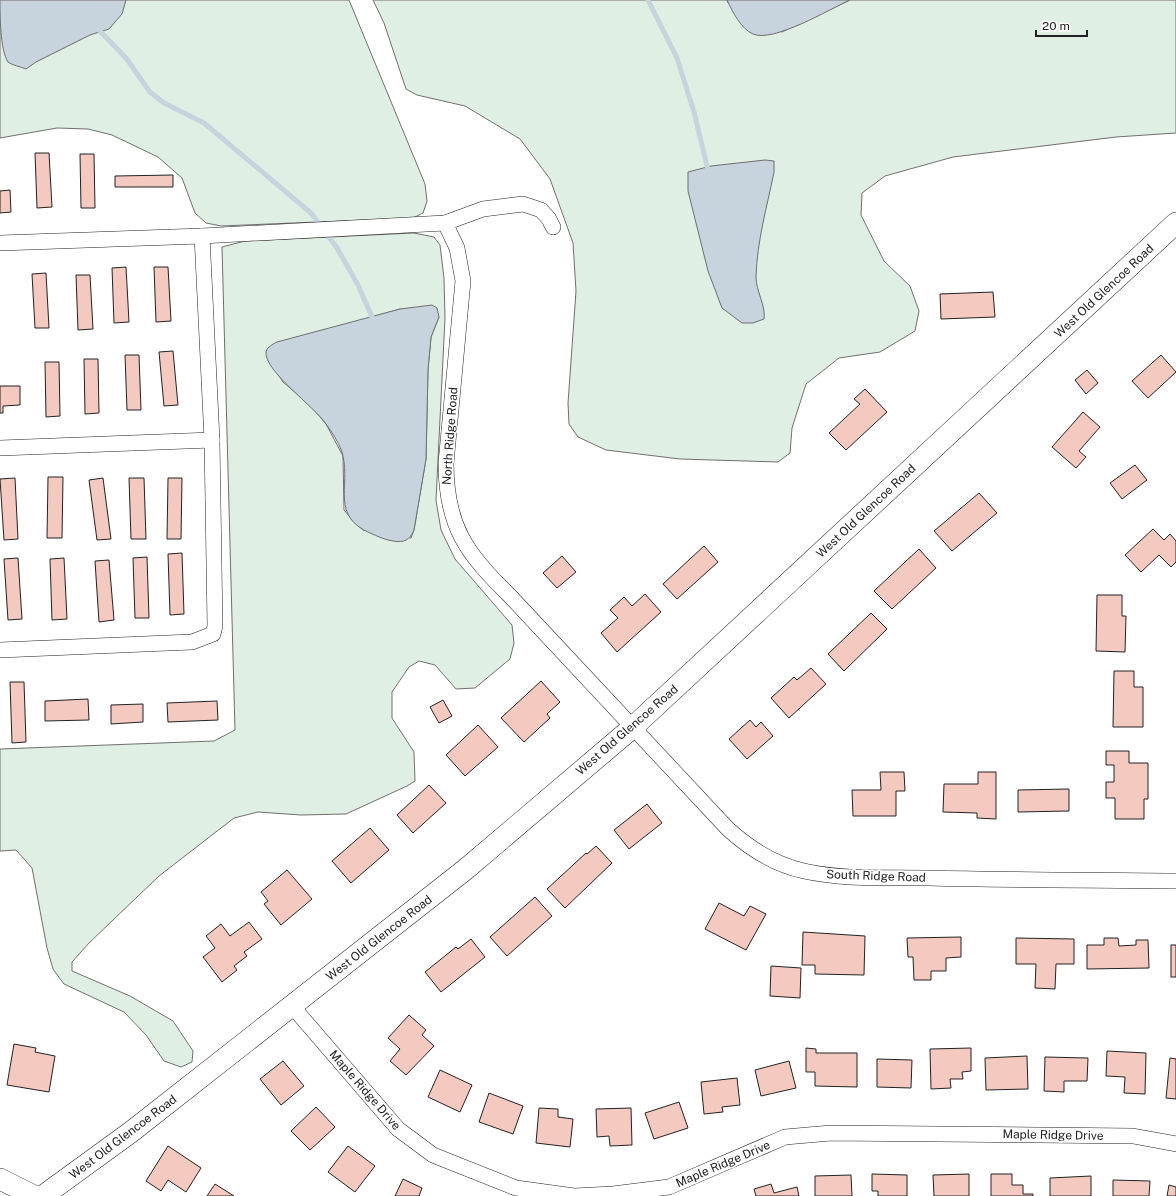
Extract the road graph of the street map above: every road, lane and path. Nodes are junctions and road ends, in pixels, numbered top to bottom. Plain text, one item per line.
1 (445, 223) junction
2 (1176, 223) edge
3 (553, 227) dead end
4 (202, 236) junction
5 (0, 243) edge
6 (212, 440) junction
7 (0, 448) edge
8 (0, 650) edge
9 (632, 728) junction
10 (1176, 880) edge
11 (292, 1006) junction
12 (1176, 1144) edge
13 (0, 1179) edge
14 (34, 1196) edge
15 (44, 1196) edge

1 - 3 street
1 - 4 street
1 - 9 street, North Ridge Road
2 - 9 street, West Old Glencoe Road
4 - 5 street
4 - 6 street
6 - 7 street
6 - 8 street
9 - 10 street, South Ridge Road
9 - 11 street, West Old Glencoe Road
11 - 12 street, Maple Ridge Drive
11 - 15 street, West Old Glencoe Road
13 - 14 street

